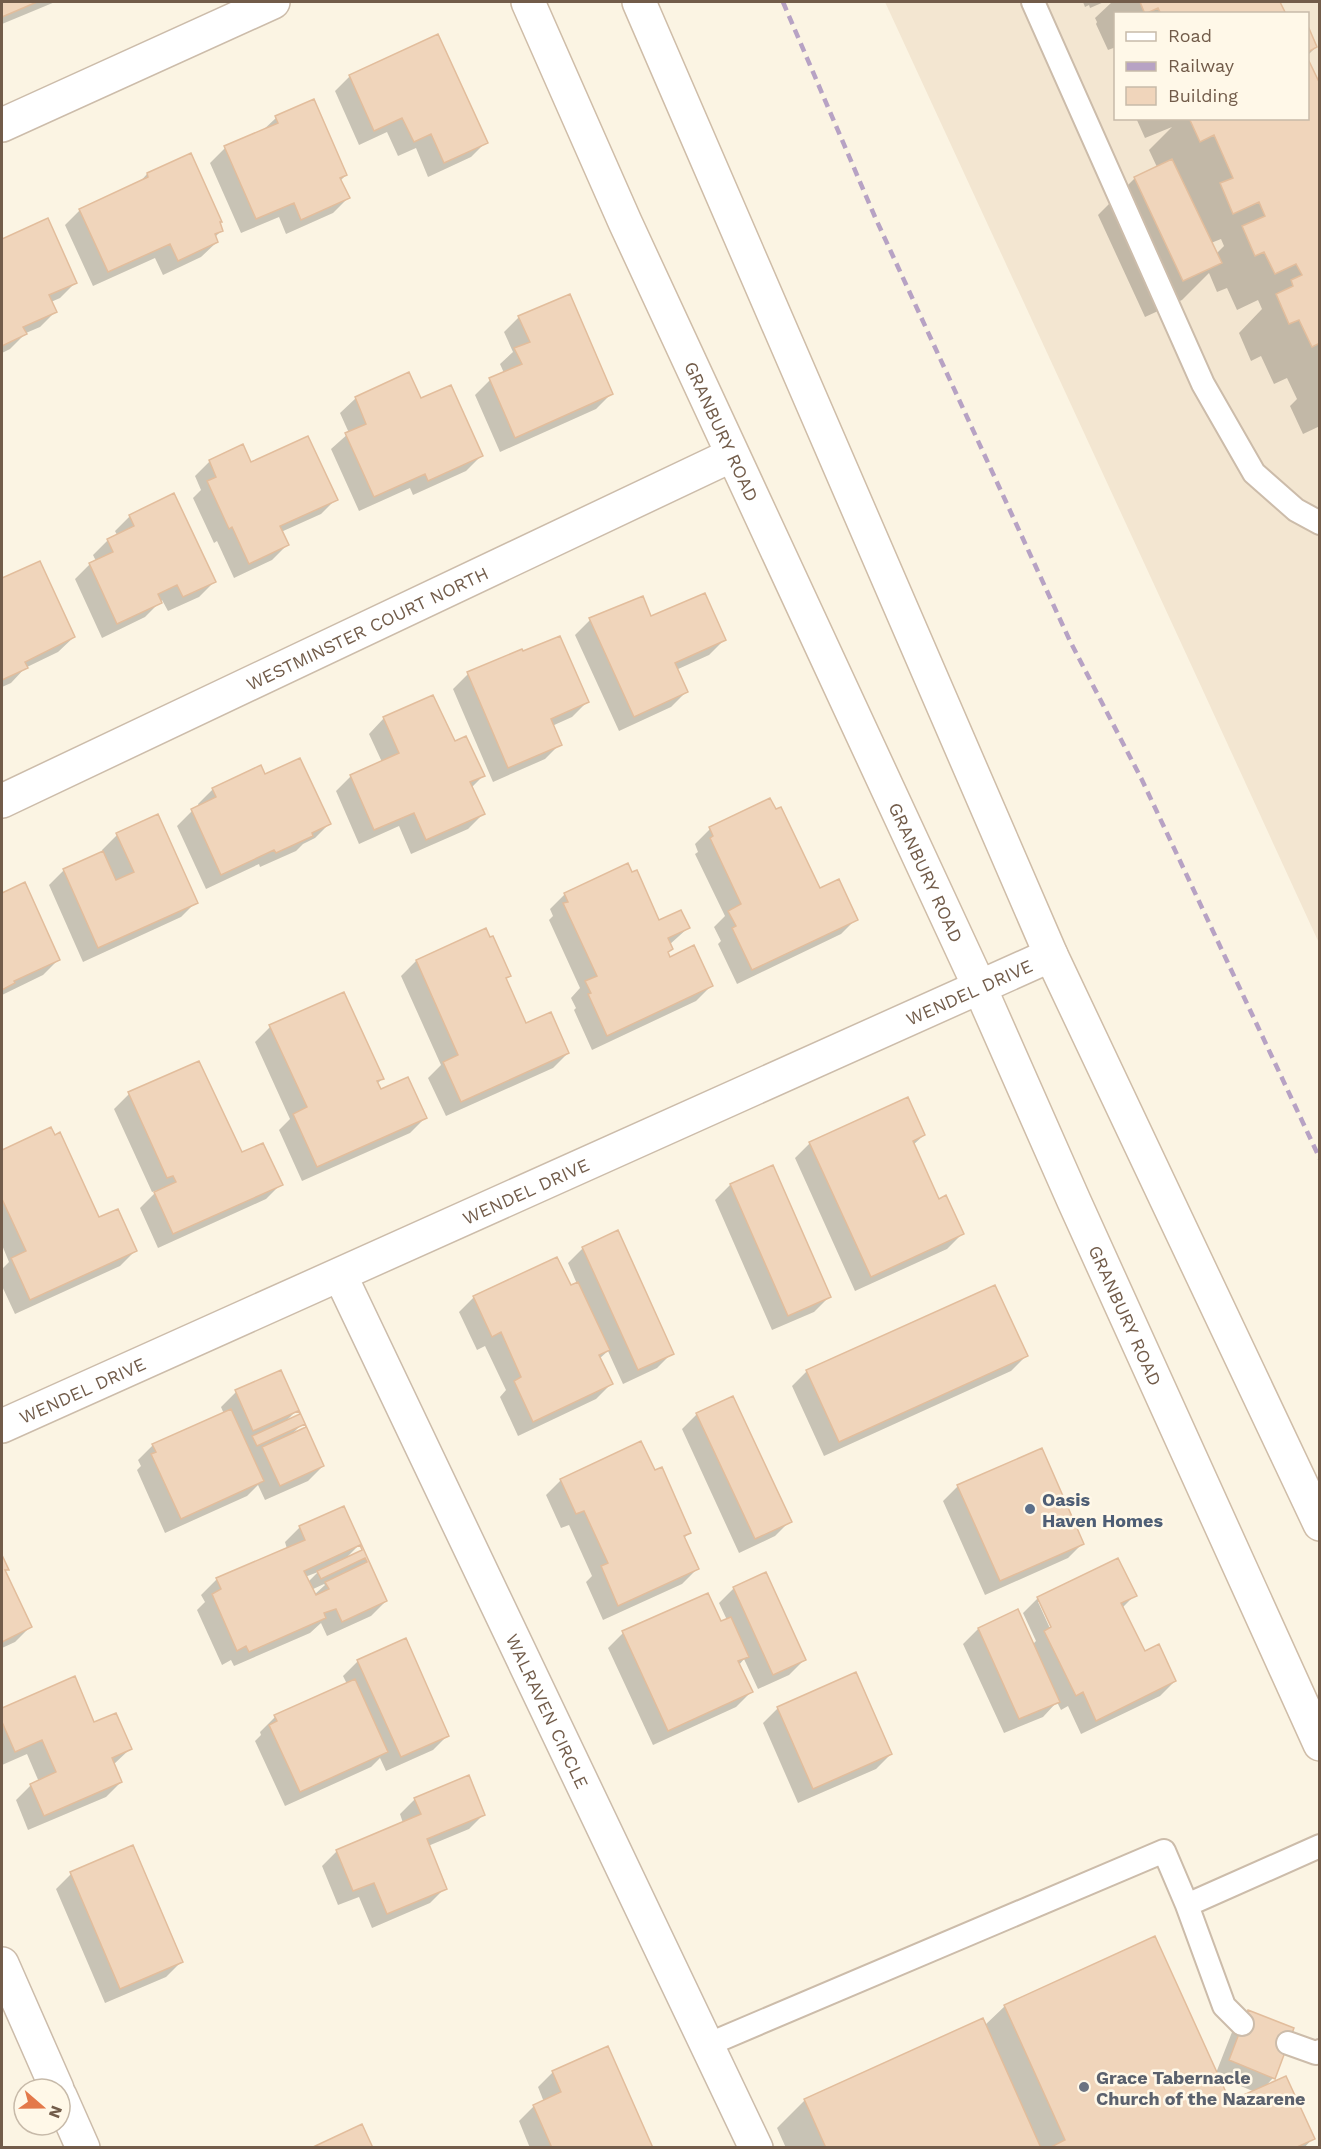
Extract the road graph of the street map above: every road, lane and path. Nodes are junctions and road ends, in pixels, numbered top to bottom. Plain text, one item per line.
1 (273, 2) edge
2 (528, 2) edge
3 (639, 2) edge
4 (1033, 2) edge
5 (2, 125) edge
6 (732, 455) junction
7 (1320, 523) edge
8 (2, 801) edge
9 (1051, 955) junction
10 (980, 988) junction
11 (340, 1275) junction
12 (2, 1426) edge
13 (1320, 1524) edge
14 (1320, 1744) edge
15 (1320, 1846) edge
16 (1187, 1905) junction
17 (2, 1964) edge
18 (1242, 2024) dead end
19 (1288, 2043) dead end
20 (707, 2044) junction
21 (1320, 2051) edge
22 (52, 2077) edge
23 (72, 2123) edge
24 (83, 2148) edge
25 (756, 2148) edge

1 - 5 main road
2 - 6 main road, GRANBURY ROAD
3 - 9 main road
4 - 7 lane
6 - 8 main road, WESTMINSTER COURT NORTH
6 - 10 main road, GRANBURY ROAD
9 - 10 main road, WENDEL DRIVE
9 - 13 main road
10 - 11 main road, WENDEL DRIVE
10 - 14 main road, GRANBURY ROAD
11 - 12 main road, WENDEL DRIVE
11 - 20 main road, WALRAVEN CIRCLE
15 - 16 lane
16 - 18 lane
16 - 20 lane
17 - 22 main road
19 - 21 lane
20 - 25 main road, WALRAVEN CIRCLE
23 - 24 main road

